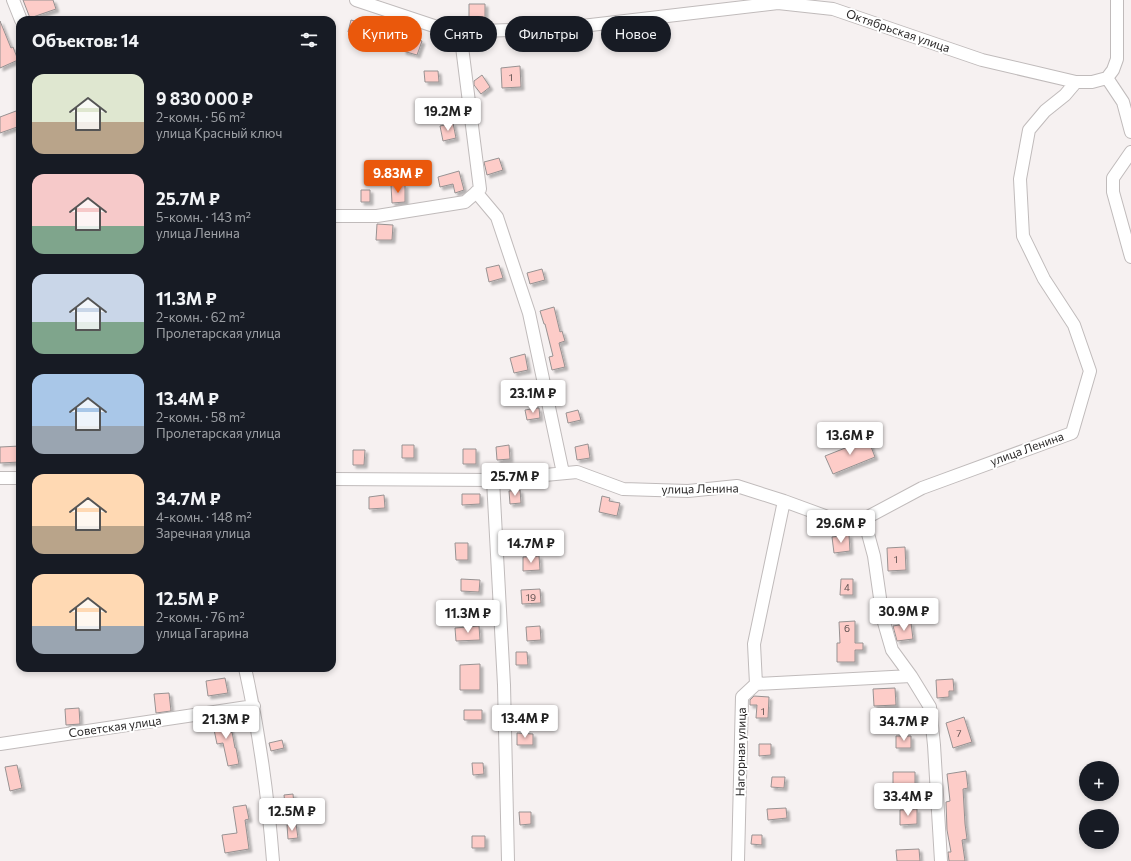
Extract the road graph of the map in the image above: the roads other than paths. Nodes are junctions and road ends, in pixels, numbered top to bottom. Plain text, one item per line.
1 (13, 0) edge
2 (356, 0) edge
3 (1117, 0) edge
4 (834, 5) edge
5 (19, 16) edge
6 (430, 25) edge
7 (497, 30) edge
8 (463, 52) edge
9 (1107, 78) junction
10 (1076, 82) junction
11 (1131, 132) edge
12 (1131, 152) edge
13 (476, 192) junction
14 (336, 216) edge
15 (1131, 257) edge
16 (563, 473) junction
17 (0, 478) edge
18 (16, 478) edge
19 (336, 479) edge
20 (493, 480) junction
21 (784, 500) junction
22 (864, 519) junction
23 (246, 672) edge
24 (911, 676) junction
25 (756, 684) junction
26 (254, 706) junction
27 (0, 744) edge
28 (273, 861) edge
29 (508, 861) edge
30 (738, 861) edge
31 (941, 861) edge

1 - 5 street
2 - 6 street, Октябрьская улица
3 - 9 street
4 - 7 street, Октябрьская улица
4 - 10 street, Октябрьская улица
8 - 13 street
9 - 10 street, Октябрьская улица
9 - 11 street
10 - 22 street, улица Ленина
12 - 15 street
13 - 14 street
13 - 16 street
16 - 20 street, улица Ленина
16 - 21 street, улица Ленина
17 - 18 street
19 - 20 street, улица Ленина
20 - 29 street
21 - 22 street, улица Ленина
21 - 25 street
22 - 24 street
23 - 26 street
24 - 25 street
24 - 31 street
25 - 30 street, Нагорная улица
26 - 27 street, Советская улица
26 - 28 street

